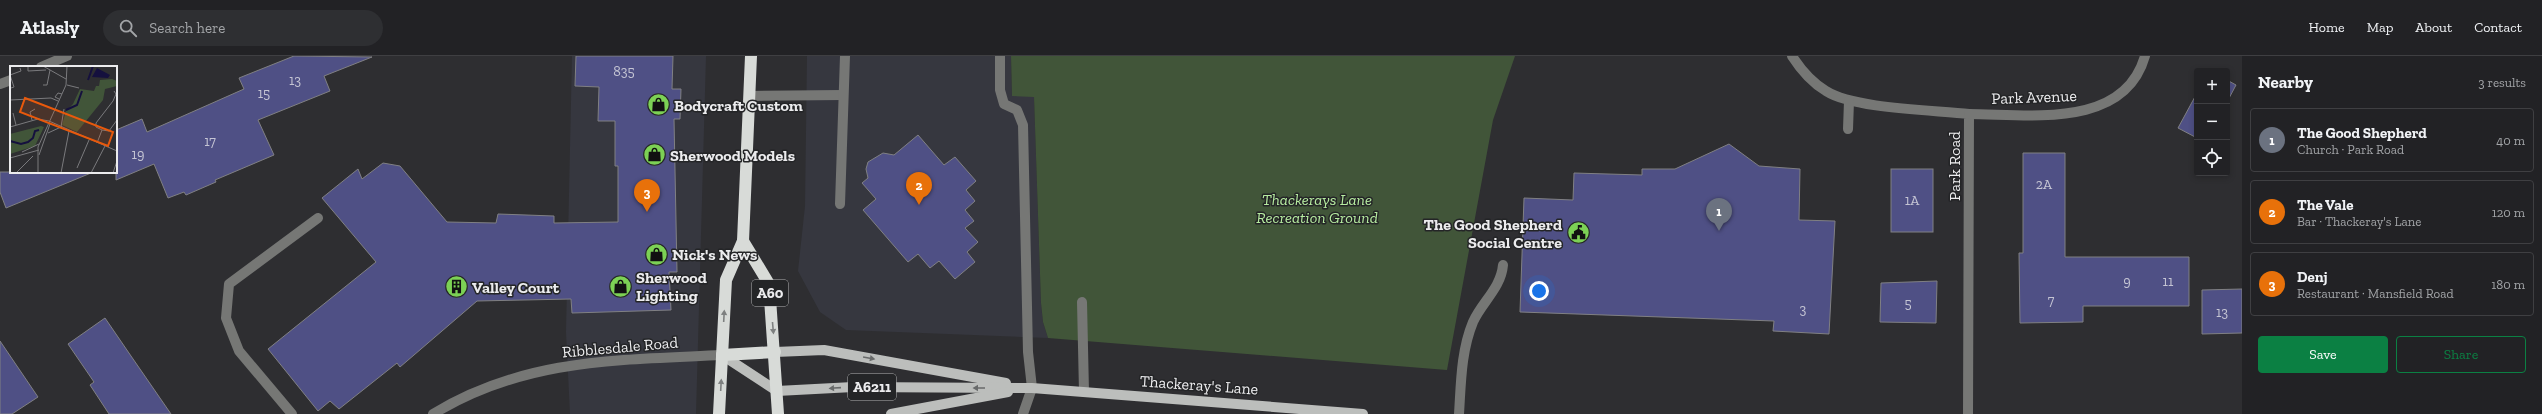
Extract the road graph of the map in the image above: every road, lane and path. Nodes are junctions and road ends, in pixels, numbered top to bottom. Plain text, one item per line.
1 (67, 56) edge
2 (751, 56) edge
3 (845, 56) edge
4 (1000, 56) edge
5 (1792, 56) edge
6 (2145, 56) edge
7 (43, 66) edge
8 (10, 80) edge
9 (0, 84) edge
10 (844, 95) junction
11 (749, 96) junction
12 (1849, 101) junction
13 (1969, 114) junction
14 (1848, 129) dead end
15 (840, 204) dead end
16 (318, 218) dead end
17 (743, 241) junction
18 (1503, 265) dead end
19 (1082, 302) dead end
20 (775, 352) junction
21 (722, 355) junction
22 (1032, 388) junction
23 (777, 391) junction
24 (1084, 392) junction
25 (1258, 409) edge
26 (292, 414) edge
27 (433, 414) edge
28 (719, 414) edge
29 (778, 414) edge
30 (890, 414) edge
31 (1023, 414) edge
32 (1363, 414) edge
33 (1459, 414) edge
34 (1968, 414) edge

1 - 7 street
2 - 11 highway, A60
3 - 10 street
4 - 22 street
5 - 12 street, Park Road
6 - 13 street, Park Avenue
8 - 9 street
10 - 11 street
10 - 15 street
11 - 17 highway, A60
12 - 13 street, Park Road
12 - 14 street
13 - 34 street, Park Road
16 - 26 street
17 -> 20 highway, A60
21 -> 17 highway, A60
18 - 33 street
19 - 24 street
20 - 21 highway
20 -> 22 main road, Thackeray's Lane / A6211
20 - 23 highway, A60
21 - 23 main road
21 - 27 street, Ribblesdale Road
28 -> 21 highway, A60
22 -> 23 main road, Thackeray's Lane / A6211
22 - 24 main road, Thackeray's Lane / A6211
22 - 30 main road, Thackeray's Lane / A6211
22 - 31 street
23 - 29 highway, A60
24 - 25 main road, Thackeray's Lane / A6211
25 - 32 main road, Thackeray's Lane / A6211

